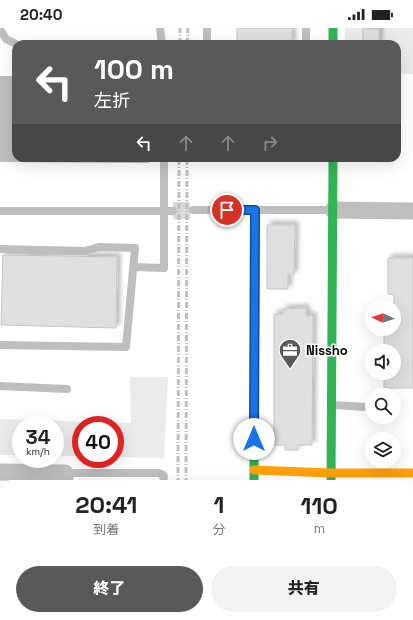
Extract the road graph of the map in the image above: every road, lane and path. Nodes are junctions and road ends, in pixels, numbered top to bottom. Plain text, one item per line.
1 (160, 28) edge
2 (207, 28) edge
3 (306, 28) edge
4 (333, 28) edge
5 (0, 29) edge
6 (162, 40) edge
7 (207, 40) edge
8 (306, 40) edge
9 (333, 40) edge
10 (12, 42) edge
11 (164, 162) edge
12 (333, 162) edge
13 (164, 210) junction
14 (173, 210) tunnel mouth
15 (193, 210) tunnel mouth
16 (255, 210) junction
17 (333, 210) junction
18 (0, 211) edge
19 (413, 211) edge
20 (0, 249) edge
21 (134, 267) junction
22 (0, 345) edge
23 (0, 386) edge
24 (67, 388) dead end
25 (330, 404) junction
26 (365, 407) edge
27 (254, 470) junction
28 (0, 472) edge
29 (331, 473) junction
30 (413, 473) edge
31 (65, 478) edge
32 (164, 480) edge
33 (254, 480) edge
34 (331, 480) edge

1 - 6 lane
2 - 7 lane
3 - 8 lane
4 - 9 street
5 - 10 lane
11 - 13 lane
12 - 17 street
13 - 14 lane
13 - 18 lane
13 - 21 lane
15 - 16 lane
16 - 17 lane
16 - 27 street
17 - 19 street
17 - 25 street
20 - 21 lane
21 - 22 lane
23 - 24 lane
25 - 26 lane
25 - 29 street
27 - 29 street
27 - 33 street
28 - 31 street
29 - 30 street
29 - 34 street
31 - 32 lane

